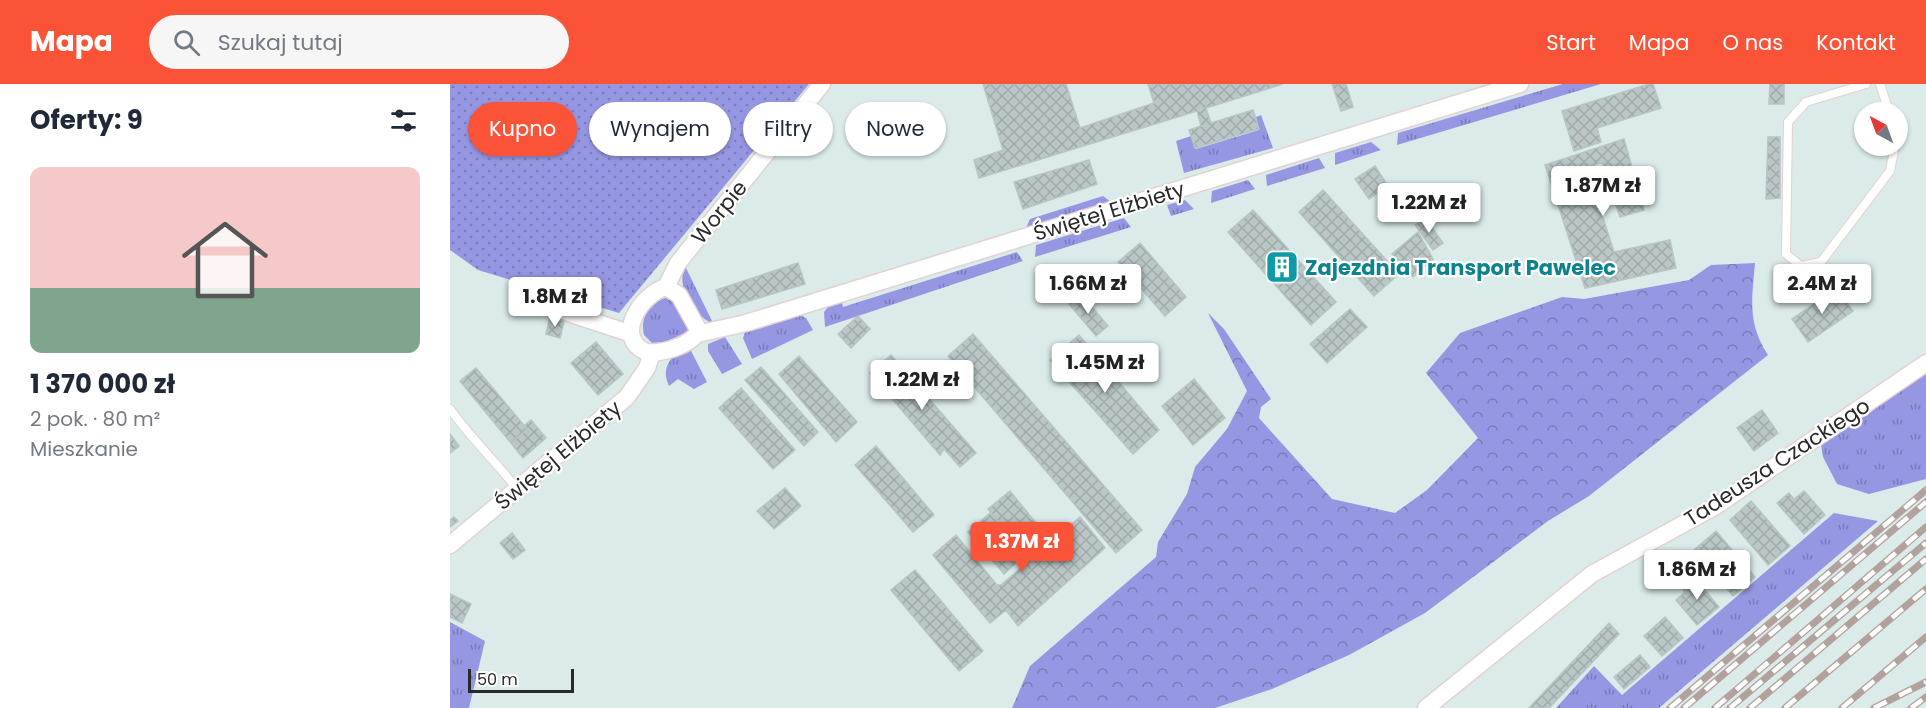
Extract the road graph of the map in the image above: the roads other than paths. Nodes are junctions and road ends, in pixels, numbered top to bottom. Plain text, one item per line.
1 (822, 84) edge
2 (1520, 84) edge
3 (1866, 84) edge
4 (1880, 84) edge
5 (1886, 102) edge
6 (1893, 156) edge
7 (666, 287) junction
8 (530, 297) dead end
9 (629, 333) junction
10 (697, 334) junction
11 (652, 353) junction
12 (1926, 363) edge
13 (450, 409) edge
14 (518, 490) junction
15 (450, 545) edge
16 (1426, 708) edge

1 - 7 street, Worpie
2 - 10 street, Świętej Elżbiety
3 - 6 lane
4 - 5 lane
7 - 9 street
7 - 10 street
8 - 9 street
9 - 11 street
10 - 11 street
11 - 14 street, Świętej Elżbiety
12 - 16 street, Tadeusza Czackiego
13 - 14 lane
14 - 15 street, Świętej Elżbiety

